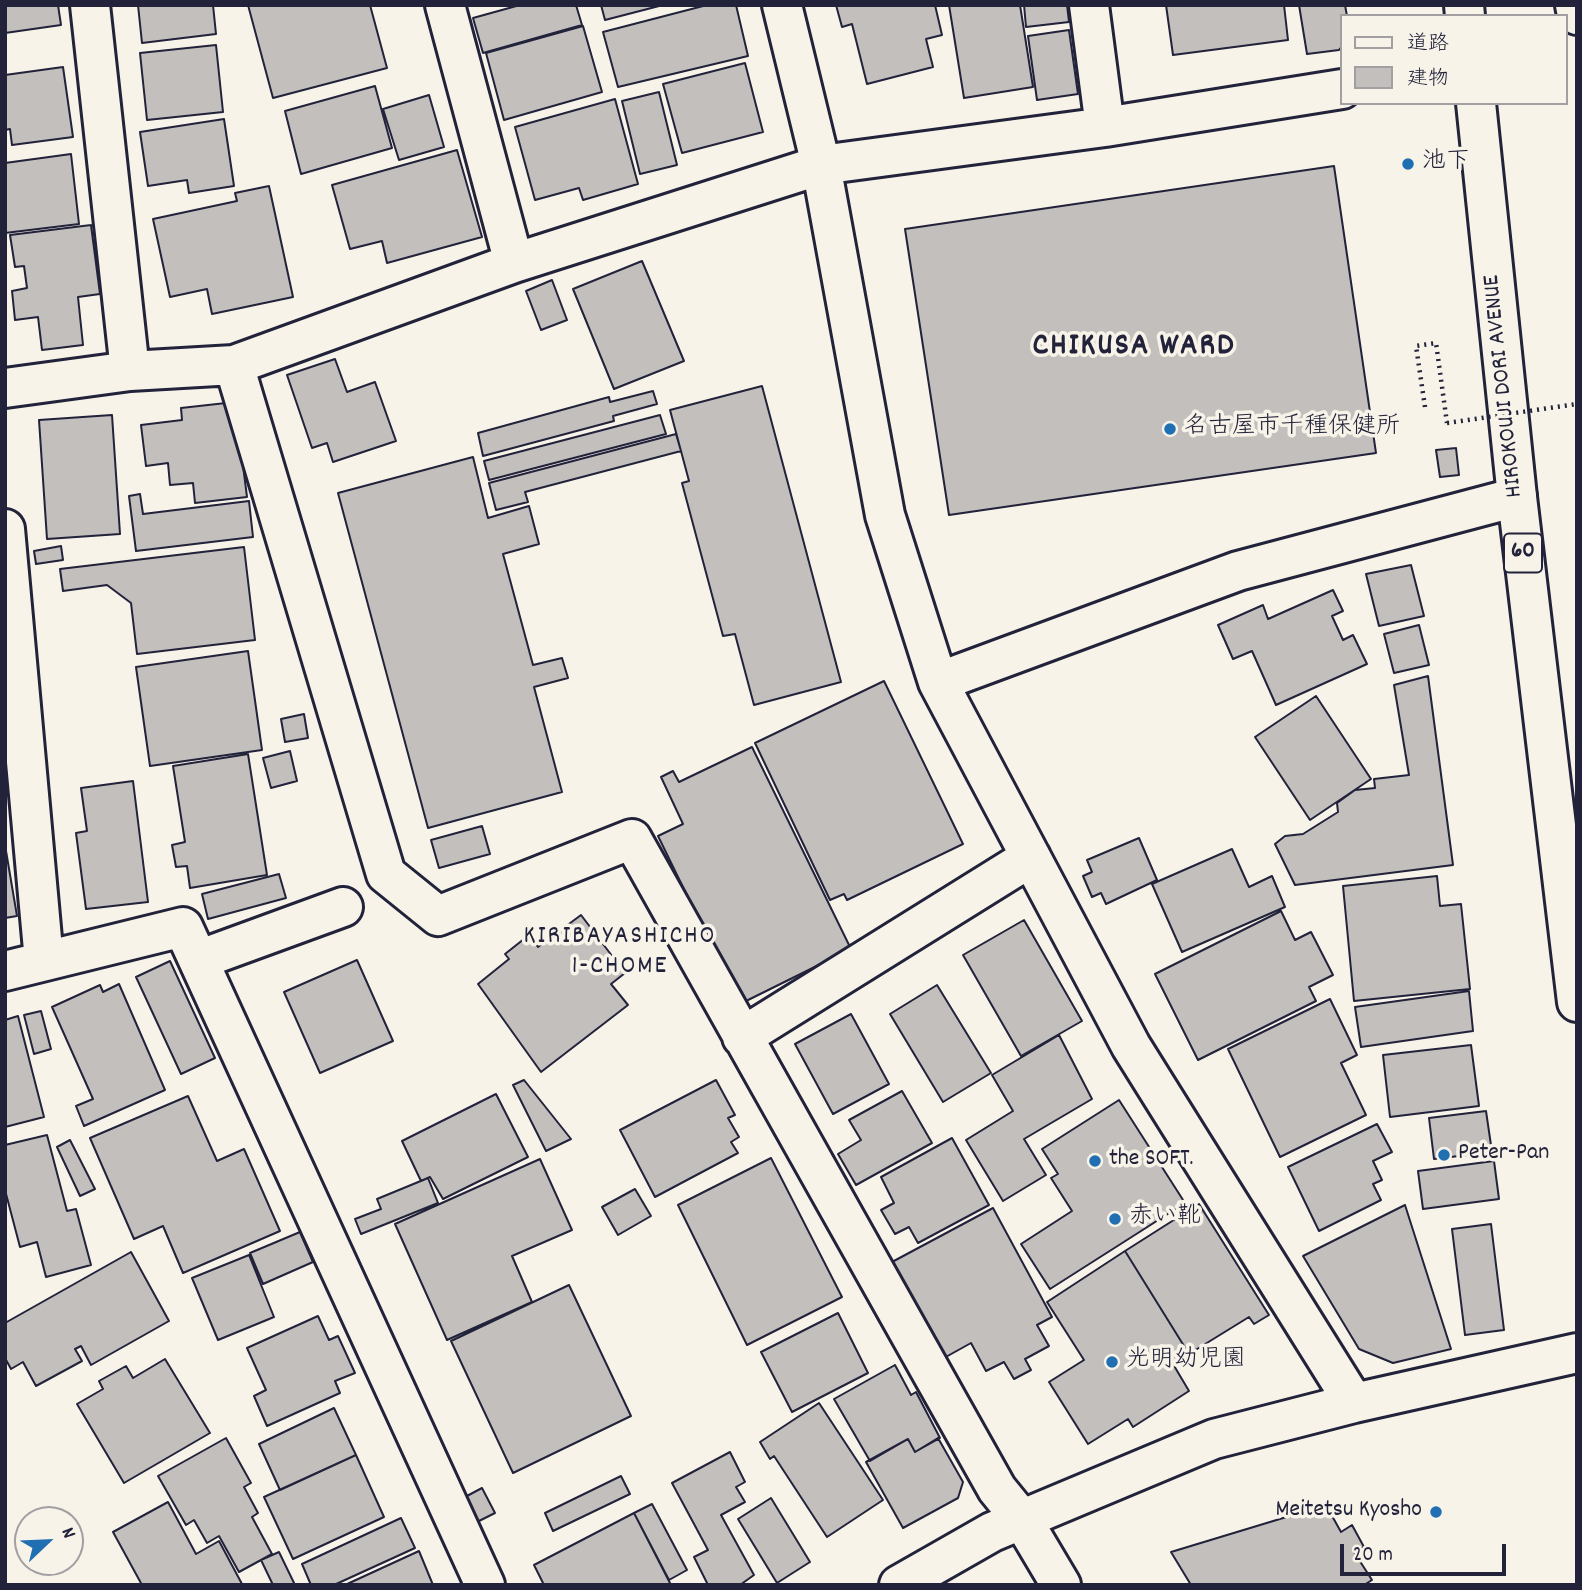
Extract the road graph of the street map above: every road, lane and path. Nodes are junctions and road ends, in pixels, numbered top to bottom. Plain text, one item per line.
1 (90, 5) edge
2 (445, 5) edge
3 (782, 5) edge
4 (1089, 5) edge
5 (1575, 5) edge
6 (1577, 15) edge
7 (1340, 89) edge
8 (1476, 105) edge
9 (1105, 127) junction
10 (821, 165) junction
11 (514, 263) junction
12 (234, 365) junction
13 (130, 371) junction
14 (5, 388) edge
15 (1577, 404) edge
16 (1425, 407) dead end
17 (1517, 497) junction
18 (5, 529) edge
19 (938, 682) junction
20 (1031, 857) junction
21 (343, 907) dead end
22 (198, 960) junction
23 (44, 961) junction
24 (5, 971) edge
25 (1577, 1002) edge
26 (742, 1037) junction
27 (1577, 1353) edge
28 (1354, 1403) junction
29 (1023, 1521) junction
30 (485, 1585) edge
31 (899, 1585) edge
32 (1061, 1585) edge

1 - 13 street
2 - 11 street
3 - 10 street
4 - 9 street
5 - 6 street
7 - 9 street
8 - 17 street, HIROKOUJI DORI AVENUE / 60
9 - 10 street
10 - 11 street
10 - 19 street
11 - 12 street
12 - 13 street
12 - 26 street
13 - 14 street
15 - 16 path, bridge
17 - 19 street
17 - 25 street, HIROKOUJI DORI AVENUE / 60
18 - 23 street
19 - 20 street
20 - 26 street
20 - 28 street
21 - 22 street
22 - 23 street
22 - 30 street
23 - 24 street
26 - 29 street
27 - 28 street
28 - 29 street
29 - 31 street
29 - 32 street

